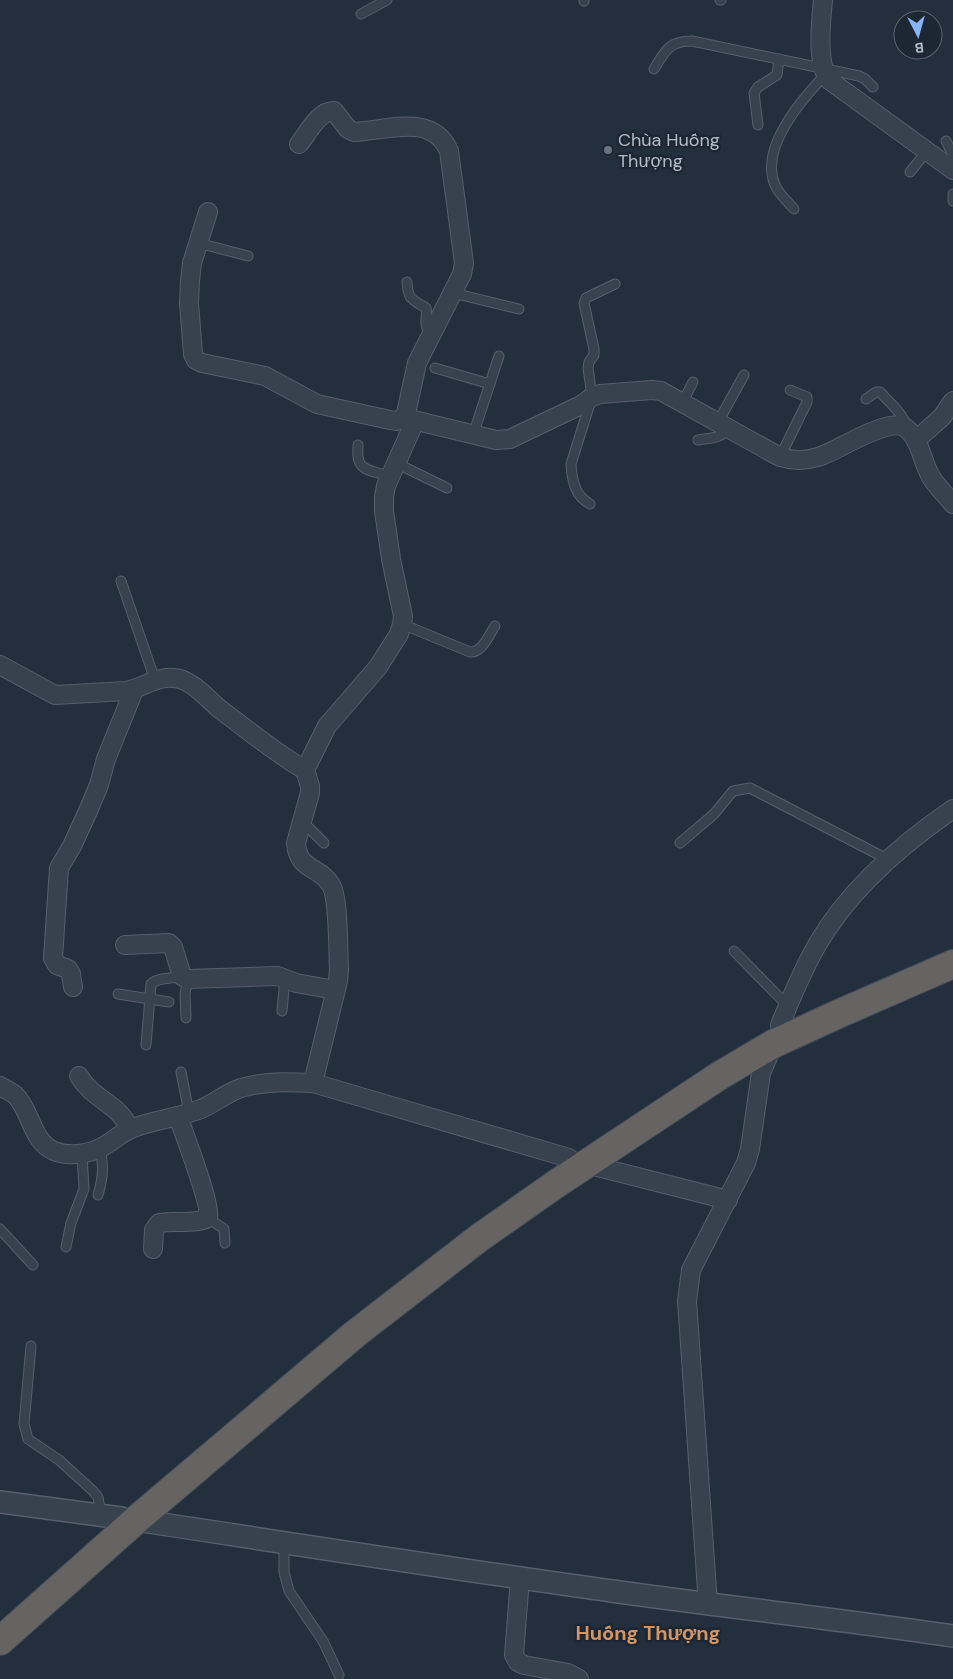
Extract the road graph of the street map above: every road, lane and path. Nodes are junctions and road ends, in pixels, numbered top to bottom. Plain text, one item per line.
1 (387, 0) edge
2 (823, 0) edge
3 (361, 14) dead end
4 (779, 59) junction
5 (654, 69) dead end
6 (824, 71) junction
7 (873, 87) dead end
8 (758, 125) dead end
9 (946, 141) dead end
10 (299, 144) dead end
11 (927, 151) junction
12 (953, 155) edge
13 (953, 170) edge
14 (910, 172) dead end
15 (953, 194) edge
16 (953, 200) edge
17 (794, 209) dead end
18 (208, 212) dead end
19 (198, 243) junction
20 (248, 256) dead end
21 (407, 282) dead end
22 (615, 284) dead end
23 (453, 293) junction
24 (519, 309) dead end
25 (434, 332) junction
26 (499, 356) dead end
27 (435, 368) dead end
28 (744, 375) dead end
29 (693, 382) dead end
30 (490, 384) junction
31 (790, 390) dead end
32 (592, 397) junction
33 (866, 399) dead end
34 (953, 401) edge
35 (682, 403) junction
36 (410, 420) junction
37 (722, 425) junction
38 (911, 434) junction
39 (474, 435) junction
40 (698, 440) dead end
41 (358, 445) dead end
42 (780, 457) junction
43 (393, 469) junction
44 (447, 488) dead end
45 (590, 504) dead end
46 (953, 504) edge
47 (121, 581) dead end
48 (402, 624) junction
49 (495, 626) dead end
50 (0, 665) edge
51 (155, 680) junction
52 (134, 690) junction
53 (305, 770) junction
54 (953, 809) edge
55 (302, 821) junction
56 (680, 843) dead end
57 (324, 844) dead end
58 (890, 860) junction
59 (125, 945) dead end
60 (734, 950) dead end
61 (953, 950) edge
62 (953, 964) edge
63 (920, 971) junction
64 (185, 977) junction
65 (285, 978) junction
66 (72, 987) dead end
67 (335, 990) junction
68 (118, 994) dead end
69 (150, 999) junction
70 (169, 1002) dead end
71 (282, 1011) dead end
72 (186, 1018) dead end
73 (780, 1025) junction
74 (146, 1045) dead end
75 (181, 1072) dead end
76 (79, 1076) dead end
77 (313, 1084) junction
78 (0, 1086) edge
79 (184, 1115) junction
80 (130, 1129) junction
81 (100, 1148) junction
82 (82, 1154) junction
83 (578, 1161) junction
84 (98, 1195) dead end
85 (728, 1200) junction
86 (208, 1218) junction
87 (0, 1229) edge
88 (225, 1243) dead end
89 (66, 1246) dead end
90 (153, 1249) dead end
91 (33, 1265) dead end
92 (31, 1346) dead end
93 (0, 1502) edge
94 (119, 1518) junction
95 (284, 1542) junction
96 (520, 1578) junction
97 (708, 1605) junction
98 (0, 1625) edge
99 (953, 1636) edge
100 (0, 1641) edge
101 (339, 1674) dead end
102 (579, 1679) edge

1 - 3 lane
2 - 6 street
4 - 5 lane
4 - 6 lane
4 - 8 lane
6 - 7 lane
6 - 11 street
6 - 17 lane
9 - 12 lane
10 - 23 street
11 - 13 street
11 - 14 lane
15 - 16 lane
18 - 19 street
19 - 20 lane
19 - 36 street
21 - 25 lane
22 - 32 lane
23 - 24 lane
23 - 25 street
25 - 36 street
26 - 30 lane
27 - 30 lane
28 - 37 lane
29 - 35 lane
30 - 39 lane
31 - 42 lane
32 - 35 street
32 - 39 street
32 - 45 lane
33 - 38 lane
34 - 38 street
35 - 37 street
36 - 39 street
36 - 43 street
37 - 40 lane
37 - 42 street
38 - 42 street
38 - 46 street
41 - 43 lane
43 - 44 lane
43 - 48 street
47 - 51 lane
48 - 49 lane
48 - 53 street
50 - 52 street
51 - 52 street
51 - 53 street
52 - 66 street
53 - 55 street
54 - 58 street
55 - 57 lane
55 - 67 street
56 - 58 lane
58 - 73 street
59 - 64 street
60 - 73 lane
61 - 63 highway
62 - 63 highway
63 - 73 highway
64 - 65 street
64 - 69 lane
64 - 72 lane
65 - 67 street
65 - 71 lane
67 - 77 street
68 - 69 lane
69 - 70 lane
69 - 74 lane
73 - 83 highway
73 - 85 street
75 - 79 lane
76 - 80 street
77 - 79 street
77 - 83 street
78 - 82 street
79 - 80 street
79 - 86 street
80 - 81 street
81 - 82 street
81 - 84 lane
82 - 89 lane
83 - 85 street
83 - 94 highway
85 - 97 street
86 - 88 lane
86 - 90 street
87 - 91 lane
92 - 94 lane
93 - 94 street
94 - 95 street
94 - 98 highway
94 - 100 highway
95 - 96 street
95 - 101 lane
96 - 97 street
96 - 102 street
97 - 99 street

